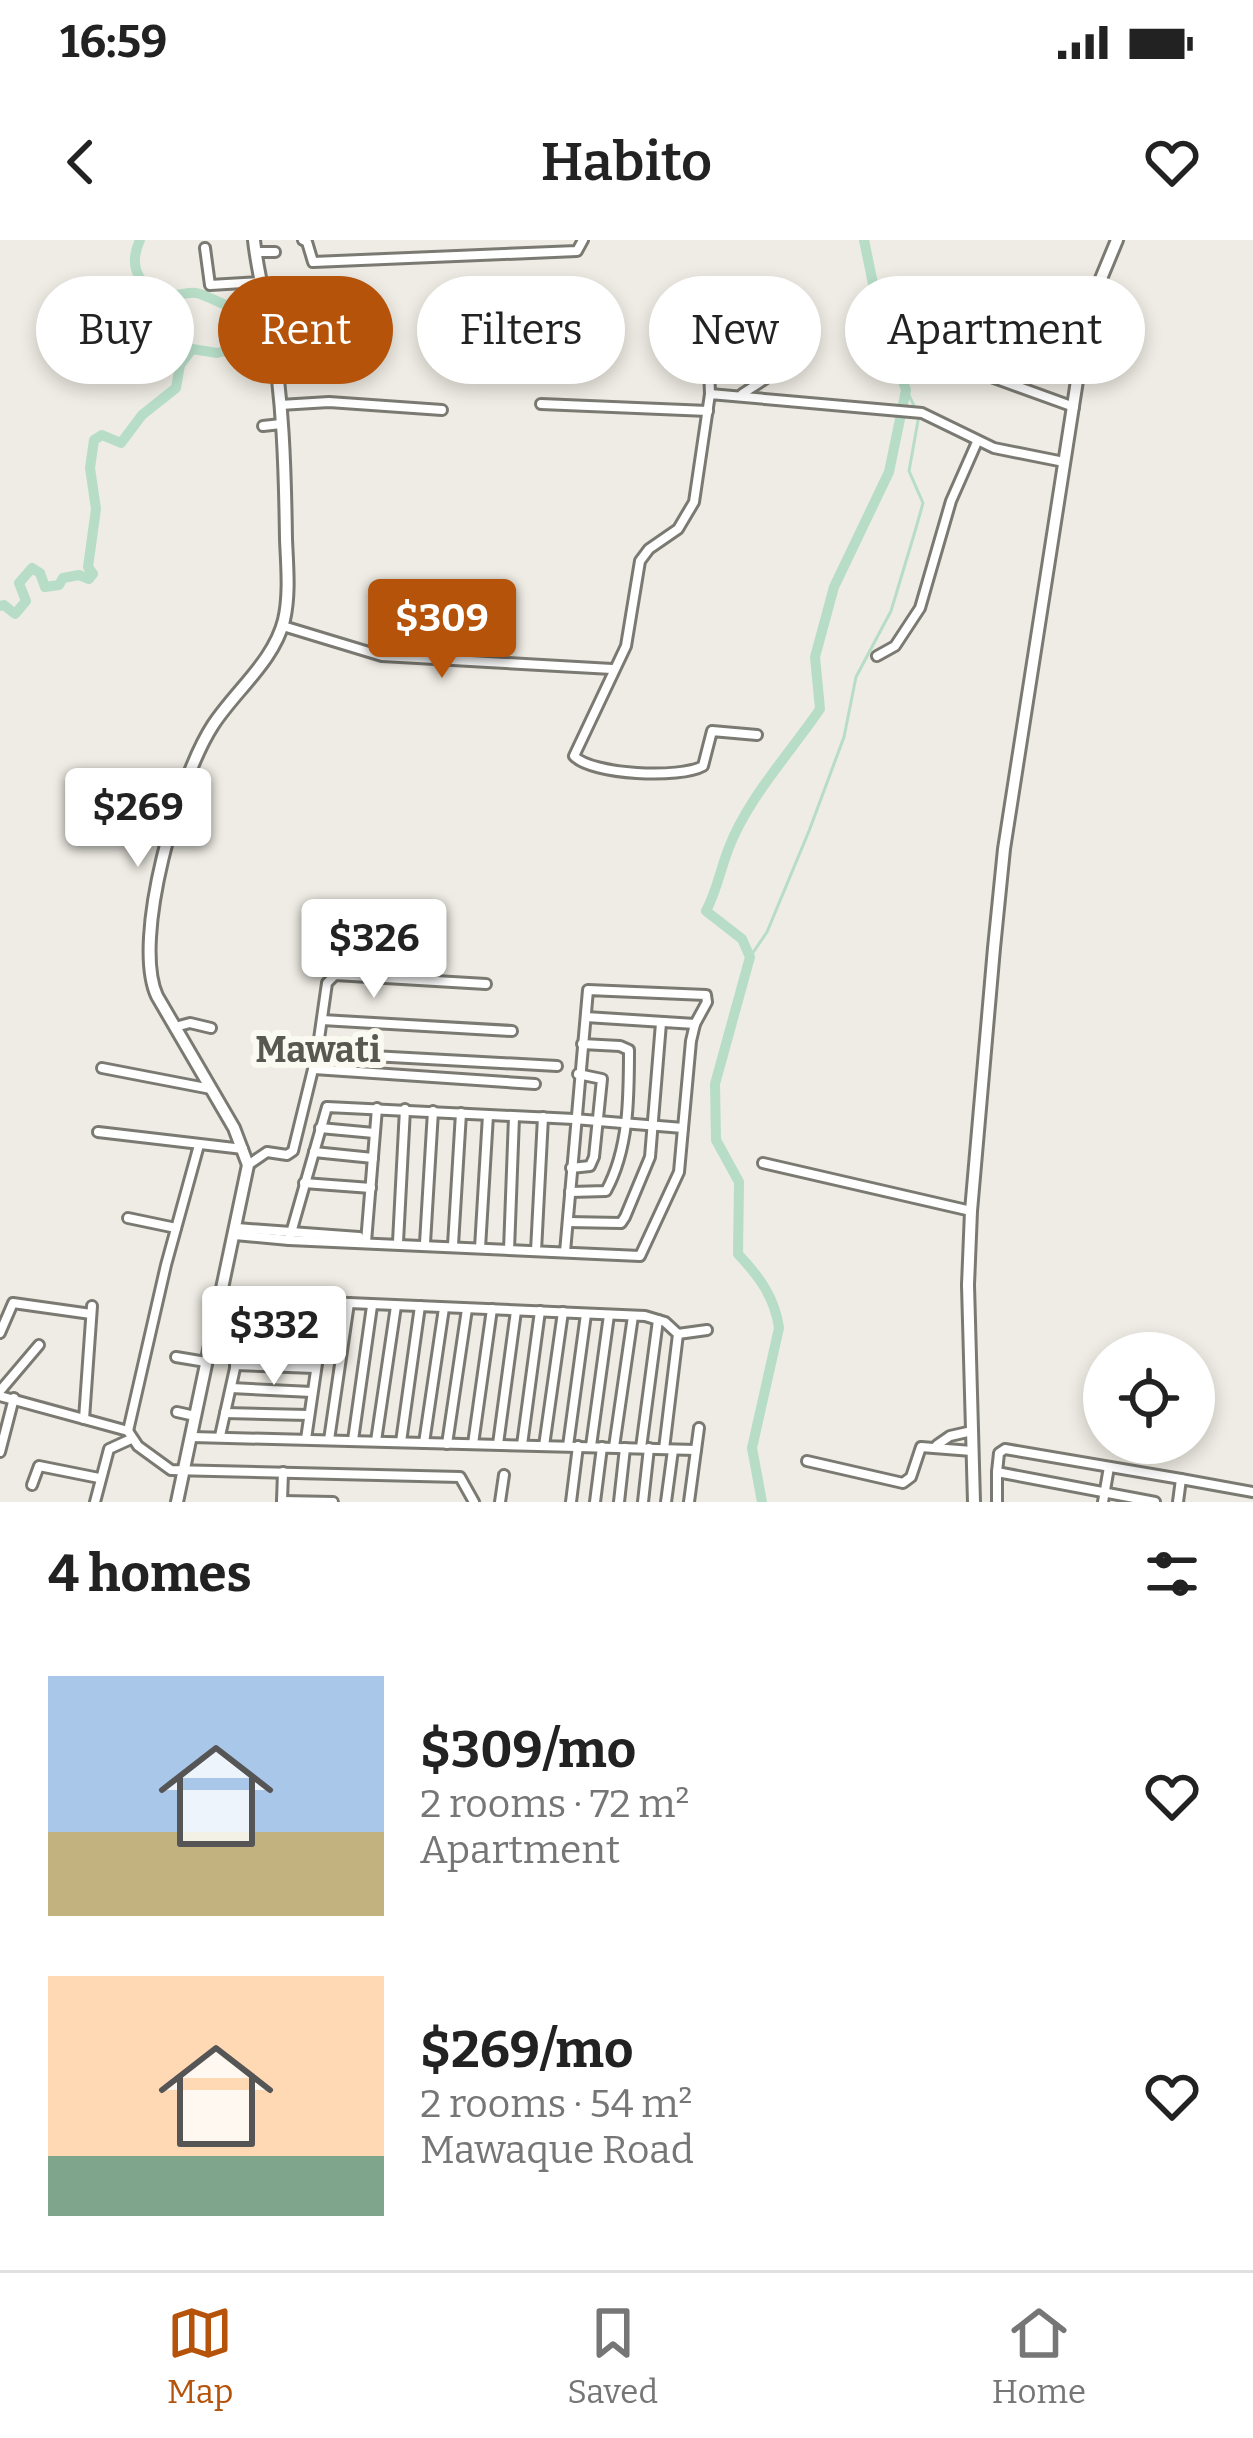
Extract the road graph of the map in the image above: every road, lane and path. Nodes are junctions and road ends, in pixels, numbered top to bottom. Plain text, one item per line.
1 (303, 240) edge
2 (583, 240) edge
3 (1117, 240) edge
4 (254, 246) edge
5 (206, 248) dead end
6 (275, 252) dead end
7 (259, 276) edge
8 (218, 284) edge
9 (277, 384) edge
10 (710, 384) edge
11 (758, 384) edge
12 (1010, 384) edge
13 (710, 394) junction
14 (741, 395) junction
15 (541, 404) dead end
16 (280, 405) junction
17 (1076, 408) junction
18 (442, 410) dead end
19 (708, 411) junction
20 (281, 424) junction
21 (262, 426) dead end
22 (977, 442) junction
23 (1066, 462) junction
24 (283, 626) junction
25 (877, 656) dead end
26 (613, 669) junction
27 (757, 735) dead end
28 (486, 984) dead end
29 (586, 1017) junction
30 (322, 1020) junction
31 (661, 1023) junction
32 (695, 1024) junction
33 (175, 1027) junction
34 (211, 1028) dead end
35 (512, 1031) dead end
36 (582, 1044) junction
37 (317, 1053) junction
38 (557, 1066) dead end
39 (102, 1068) dead end
40 (314, 1070) junction
41 (578, 1074) junction
42 (535, 1084) dead end
43 (213, 1089) junction
44 (377, 1108) junction
45 (404, 1109) junction
46 (433, 1111) junction
47 (460, 1114) junction
48 (488, 1115) junction
49 (514, 1117) junction
50 (543, 1117) junction
51 (574, 1118) junction
52 (598, 1122) junction
53 (625, 1123) junction
54 (653, 1124) junction
55 (320, 1128) junction
56 (683, 1128) junction
57 (98, 1132) dead end
58 (374, 1133) junction
59 (200, 1145) junction
60 (244, 1150) junction
61 (314, 1152) junction
62 (373, 1158) junction
63 (262, 1159) junction
64 (763, 1163) dead end
65 (248, 1165) junction
66 (571, 1168) junction
67 (304, 1183) junction
68 (247, 1184) junction
69 (371, 1188) junction
70 (570, 1192) junction
71 (970, 1211) junction
72 (128, 1218) dead end
73 (568, 1222) junction
74 (176, 1228) junction
75 (236, 1232) junction
76 (290, 1236) junction
77 (368, 1241) junction
78 (398, 1242) junction
79 (425, 1243) junction
80 (453, 1245) junction
81 (480, 1249) junction
82 (508, 1250) junction
83 (536, 1251) junction
84 (565, 1252) junction
85 (302, 1301) junction
86 (326, 1302) junction
87 (349, 1304) junction
88 (373, 1306) junction
89 (397, 1306) junction
90 (420, 1306) junction
91 (444, 1308) junction
92 (468, 1308) junction
93 (492, 1309) junction
94 (516, 1311) junction
95 (540, 1311) junction
96 (563, 1312) junction
97 (586, 1314) junction
98 (609, 1316) junction
99 (634, 1316) junction
100 (658, 1320) junction
101 (707, 1330) dead end
102 (0, 1333) edge
103 (678, 1334) junction
104 (241, 1341) dead end
105 (39, 1346) dead end
106 (176, 1357) dead end
107 (206, 1362) junction
108 (236, 1365) junction
109 (269, 1366) junction
110 (292, 1367) junction
111 (315, 1368) junction
112 (231, 1388) junction
113 (312, 1392) junction
114 (0, 1394) edge
115 (14, 1398) junction
116 (177, 1412) dead end
117 (226, 1412) junction
118 (308, 1415) junction
119 (196, 1416) junction
120 (84, 1419) junction
121 (107, 1426) junction
122 (699, 1428) dead end
123 (974, 1431) junction
124 (130, 1435) junction
125 (220, 1436) junction
126 (192, 1437) junction
127 (306, 1439) junction
128 (329, 1439) junction
129 (353, 1440) junction
130 (376, 1442) junction
131 (401, 1442) junction
132 (424, 1443) junction
133 (447, 1444) junction
134 (473, 1444) junction
135 (498, 1444) junction
136 (522, 1445) junction
137 (544, 1446) junction
138 (573, 1446) junction
139 (937, 1446) junction
140 (596, 1447) junction
141 (620, 1448) junction
142 (645, 1448) junction
143 (109, 1449) junction
144 (669, 1449) junction
145 (696, 1450) junction
146 (0, 1452) edge
147 (974, 1452) junction
148 (807, 1461) dead end
149 (1109, 1467) junction
150 (183, 1472) junction
151 (283, 1472) junction
152 (997, 1472) junction
153 (504, 1475) dead end
154 (99, 1478) junction
155 (1181, 1480) junction
156 (32, 1485) dead end
157 (1228, 1488) junction
158 (1253, 1492) edge
159 (1104, 1498) edge
160 (282, 1501) edge
161 (974, 1501) edge
162 (1226, 1501) edge
163 (95, 1502) edge
164 (177, 1502) edge
165 (332, 1502) edge
166 (474, 1502) edge
167 (500, 1502) edge
168 (571, 1502) edge
169 (595, 1502) edge
170 (619, 1502) edge
171 (643, 1502) edge
172 (666, 1502) edge
173 (689, 1502) edge
174 (997, 1502) edge
175 (1155, 1502) edge
176 (1178, 1502) edge

1 - 2 street
3 - 17 main road
4 - 6 street
4 - 7 main road
5 - 8 street
9 - 16 main road
10 - 13 street
11 - 14 street
12 - 17 street
13 - 14 street
13 - 19 street
14 - 22 street
15 - 19 street
16 - 18 street
16 - 20 main road
17 - 23 main road
19 - 26 street
20 - 21 street
20 - 24 main road
22 - 23 street
22 - 25 street
23 - 71 main road
24 - 26 street
24 - 33 main road
26 - 27 street
28 - 30 street
29 - 31 street
29 - 32 street
29 - 36 street
30 - 35 street
30 - 37 street
31 - 32 street
31 - 54 street
32 - 56 street
33 - 34 street
33 - 43 main road
36 - 41 street
36 - 53 street
37 - 38 street
37 - 40 street
39 - 43 street
40 - 42 street
40 - 63 street
41 - 51 street
41 - 52 street
43 - 60 main road
44 - 45 street
44 - 55 street
44 - 58 street
45 - 46 street
45 - 78 street
46 - 47 street
46 - 79 street
47 - 48 street
47 - 80 street
48 - 49 street
48 - 81 street
49 - 50 street
49 - 82 street
50 - 51 street
50 - 83 street
51 - 52 street
51 - 66 street
52 - 53 street
52 - 66 street
53 - 54 street
53 - 70 street
54 - 56 street
54 - 73 street
55 - 58 street
55 - 61 street
56 - 84 street
57 - 59 street
58 - 62 street
59 - 60 street
59 - 74 street
60 - 65 main road
61 - 62 street
61 - 67 street
62 - 69 street
63 - 65 street
63 - 68 street
64 - 71 street
65 - 68 main road
66 - 70 street
67 - 69 street
67 - 76 street
68 - 75 main road
69 - 77 street
70 - 73 street
71 - 123 main road
72 - 74 street
73 - 84 street
74 - 124 street
75 - 76 street
75 - 107 main road
76 - 77 street
77 - 78 street
78 - 79 street
79 - 80 street
80 - 81 street
81 - 82 street
82 - 83 street
83 - 84 street
85 - 86 street
85 - 109 street
85 - 110 street
86 - 87 street
86 - 111 street
87 - 88 street
87 - 128 street
88 - 89 street
88 - 129 street
89 - 90 street
89 - 130 street
90 - 91 street
90 - 131 street
91 - 92 street
91 - 132 street
92 - 93 street
92 - 133 street
93 - 94 street
93 - 134 street
94 - 95 street
94 - 135 street
95 - 96 street
95 - 136 street
96 - 97 street
96 - 137 street
97 - 98 street
97 - 138 street
98 - 99 street
98 - 140 street
99 - 100 street
99 - 141 street
100 - 103 street
100 - 142 street
101 - 103 street
102 - 120 street
103 - 144 street
104 - 108 street
105 - 114 street
106 - 107 street
107 - 119 main road
108 - 109 street
108 - 112 street
109 - 110 street
110 - 111 street
111 - 113 street
112 - 113 street
112 - 117 street
113 - 118 street
114 - 115 street
115 - 120 street
115 - 146 street
116 - 119 street
117 - 118 street
117 - 125 street
118 - 127 street
119 - 126 main road
120 - 121 street
121 - 124 street
121 - 143 street
122 - 145 street
123 - 139 street
123 - 147 main road
124 - 143 street
124 - 150 street
125 - 126 street
125 - 127 street
126 - 150 main road
127 - 128 street
128 - 129 street
129 - 130 street
130 - 131 street
131 - 132 street
132 - 133 street
133 - 134 street
134 - 135 street
135 - 136 street
136 - 137 street
137 - 138 street
138 - 140 street
138 - 168 street
139 - 147 street
139 - 148 street
140 - 141 street
140 - 169 street
141 - 142 street
141 - 170 street
142 - 144 street
142 - 171 street
143 - 154 street
144 - 145 street
144 - 172 street
145 - 173 street
147 - 161 main road
149 - 152 street
149 - 155 street
149 - 159 street
150 - 151 street
150 - 164 main road
151 - 160 street
151 - 166 street
152 - 159 street
152 - 174 street
153 - 167 street
154 - 156 street
154 - 163 street
155 - 157 street
155 - 176 street
157 - 158 street
157 - 162 street
159 - 175 street
160 - 165 street
161 - 174 street

